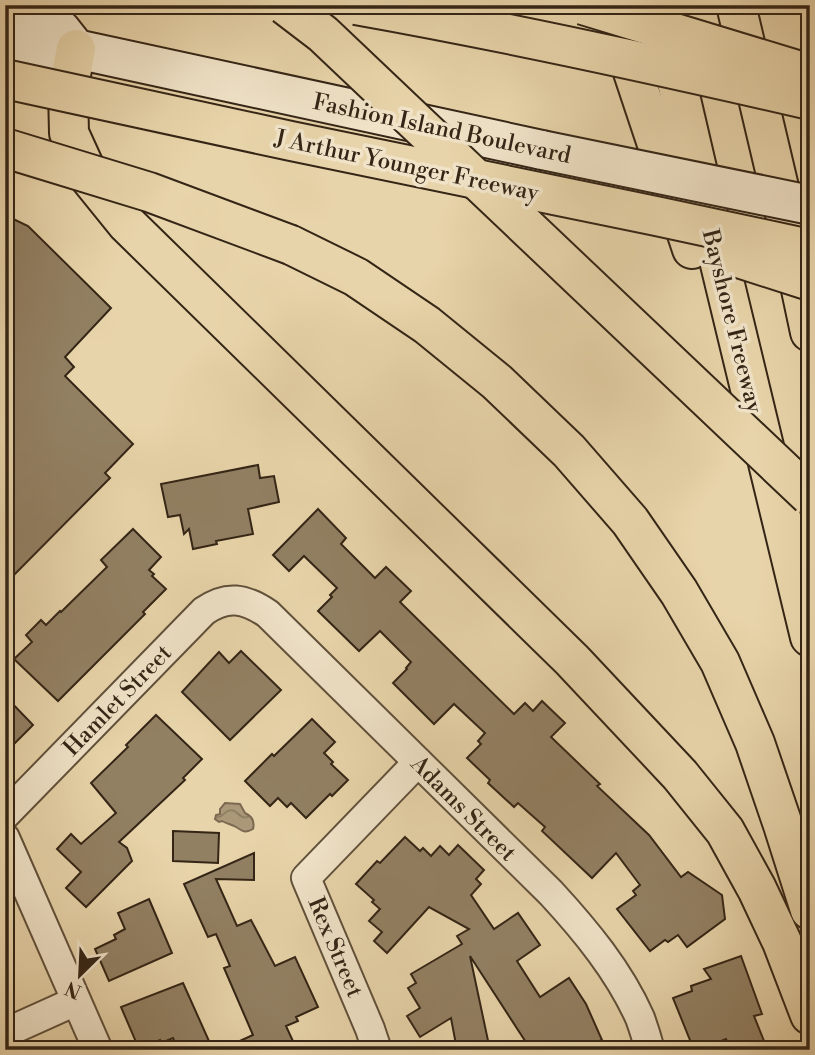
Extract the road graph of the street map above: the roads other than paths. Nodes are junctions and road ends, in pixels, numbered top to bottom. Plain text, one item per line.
1 (285, 5) edge
2 (356, 5) edge
3 (583, 5) edge
4 (611, 5) edge
5 (660, 5) edge
6 (736, 5) edge
7 (5, 17) edge
8 (5, 48) edge
9 (76, 49) junction
10 (810, 74) edge
11 (5, 79) edge
12 (810, 100) edge
13 (291, 141) junction
14 (5, 148) edge
15 (796, 202) edge
16 (810, 242) edge
17 (810, 249) edge
18 (810, 281) edge
19 (810, 332) edge
20 (795, 505) edge
21 (238, 600) joint
22 (810, 637) edge
23 (418, 762) junction
24 (5, 815) edge
25 (5, 838) edge
26 (810, 911) edge
27 (76, 1002) junction
28 (810, 1015) edge
29 (5, 1032) edge
30 (98, 1050) edge
31 (377, 1050) edge
32 (650, 1050) edge

1 - 20 highway, bridge
2 - 12 highway, bridge
3 - 10 highway, bridge
4 - 20 highway
5 - 20 highway, Bayshore Freeway
6 - 15 highway
7 - 9 main road, Fashion Island Boulevard
8 - 9 main road, Fashion Island Boulevard
9 - 15 main road, Fashion Island Boulevard, bridge
9 - 28 highway
11 - 13 highway, J Arthur Younger Freeway, bridge
13 - 17 highway, J Arthur Younger Freeway, bridge
13 - 18 highway, bridge
14 - 26 highway, bridge
15 - 16 highway
15 - 19 highway
20 - 22 highway, Bayshore Freeway
21 - 23 street, Adams Street
21 - 24 street, Hamlet Street
23 - 31 street, Rex Street
23 - 32 street, Adams Street
25 - 27 street
27 - 29 street
27 - 30 street

